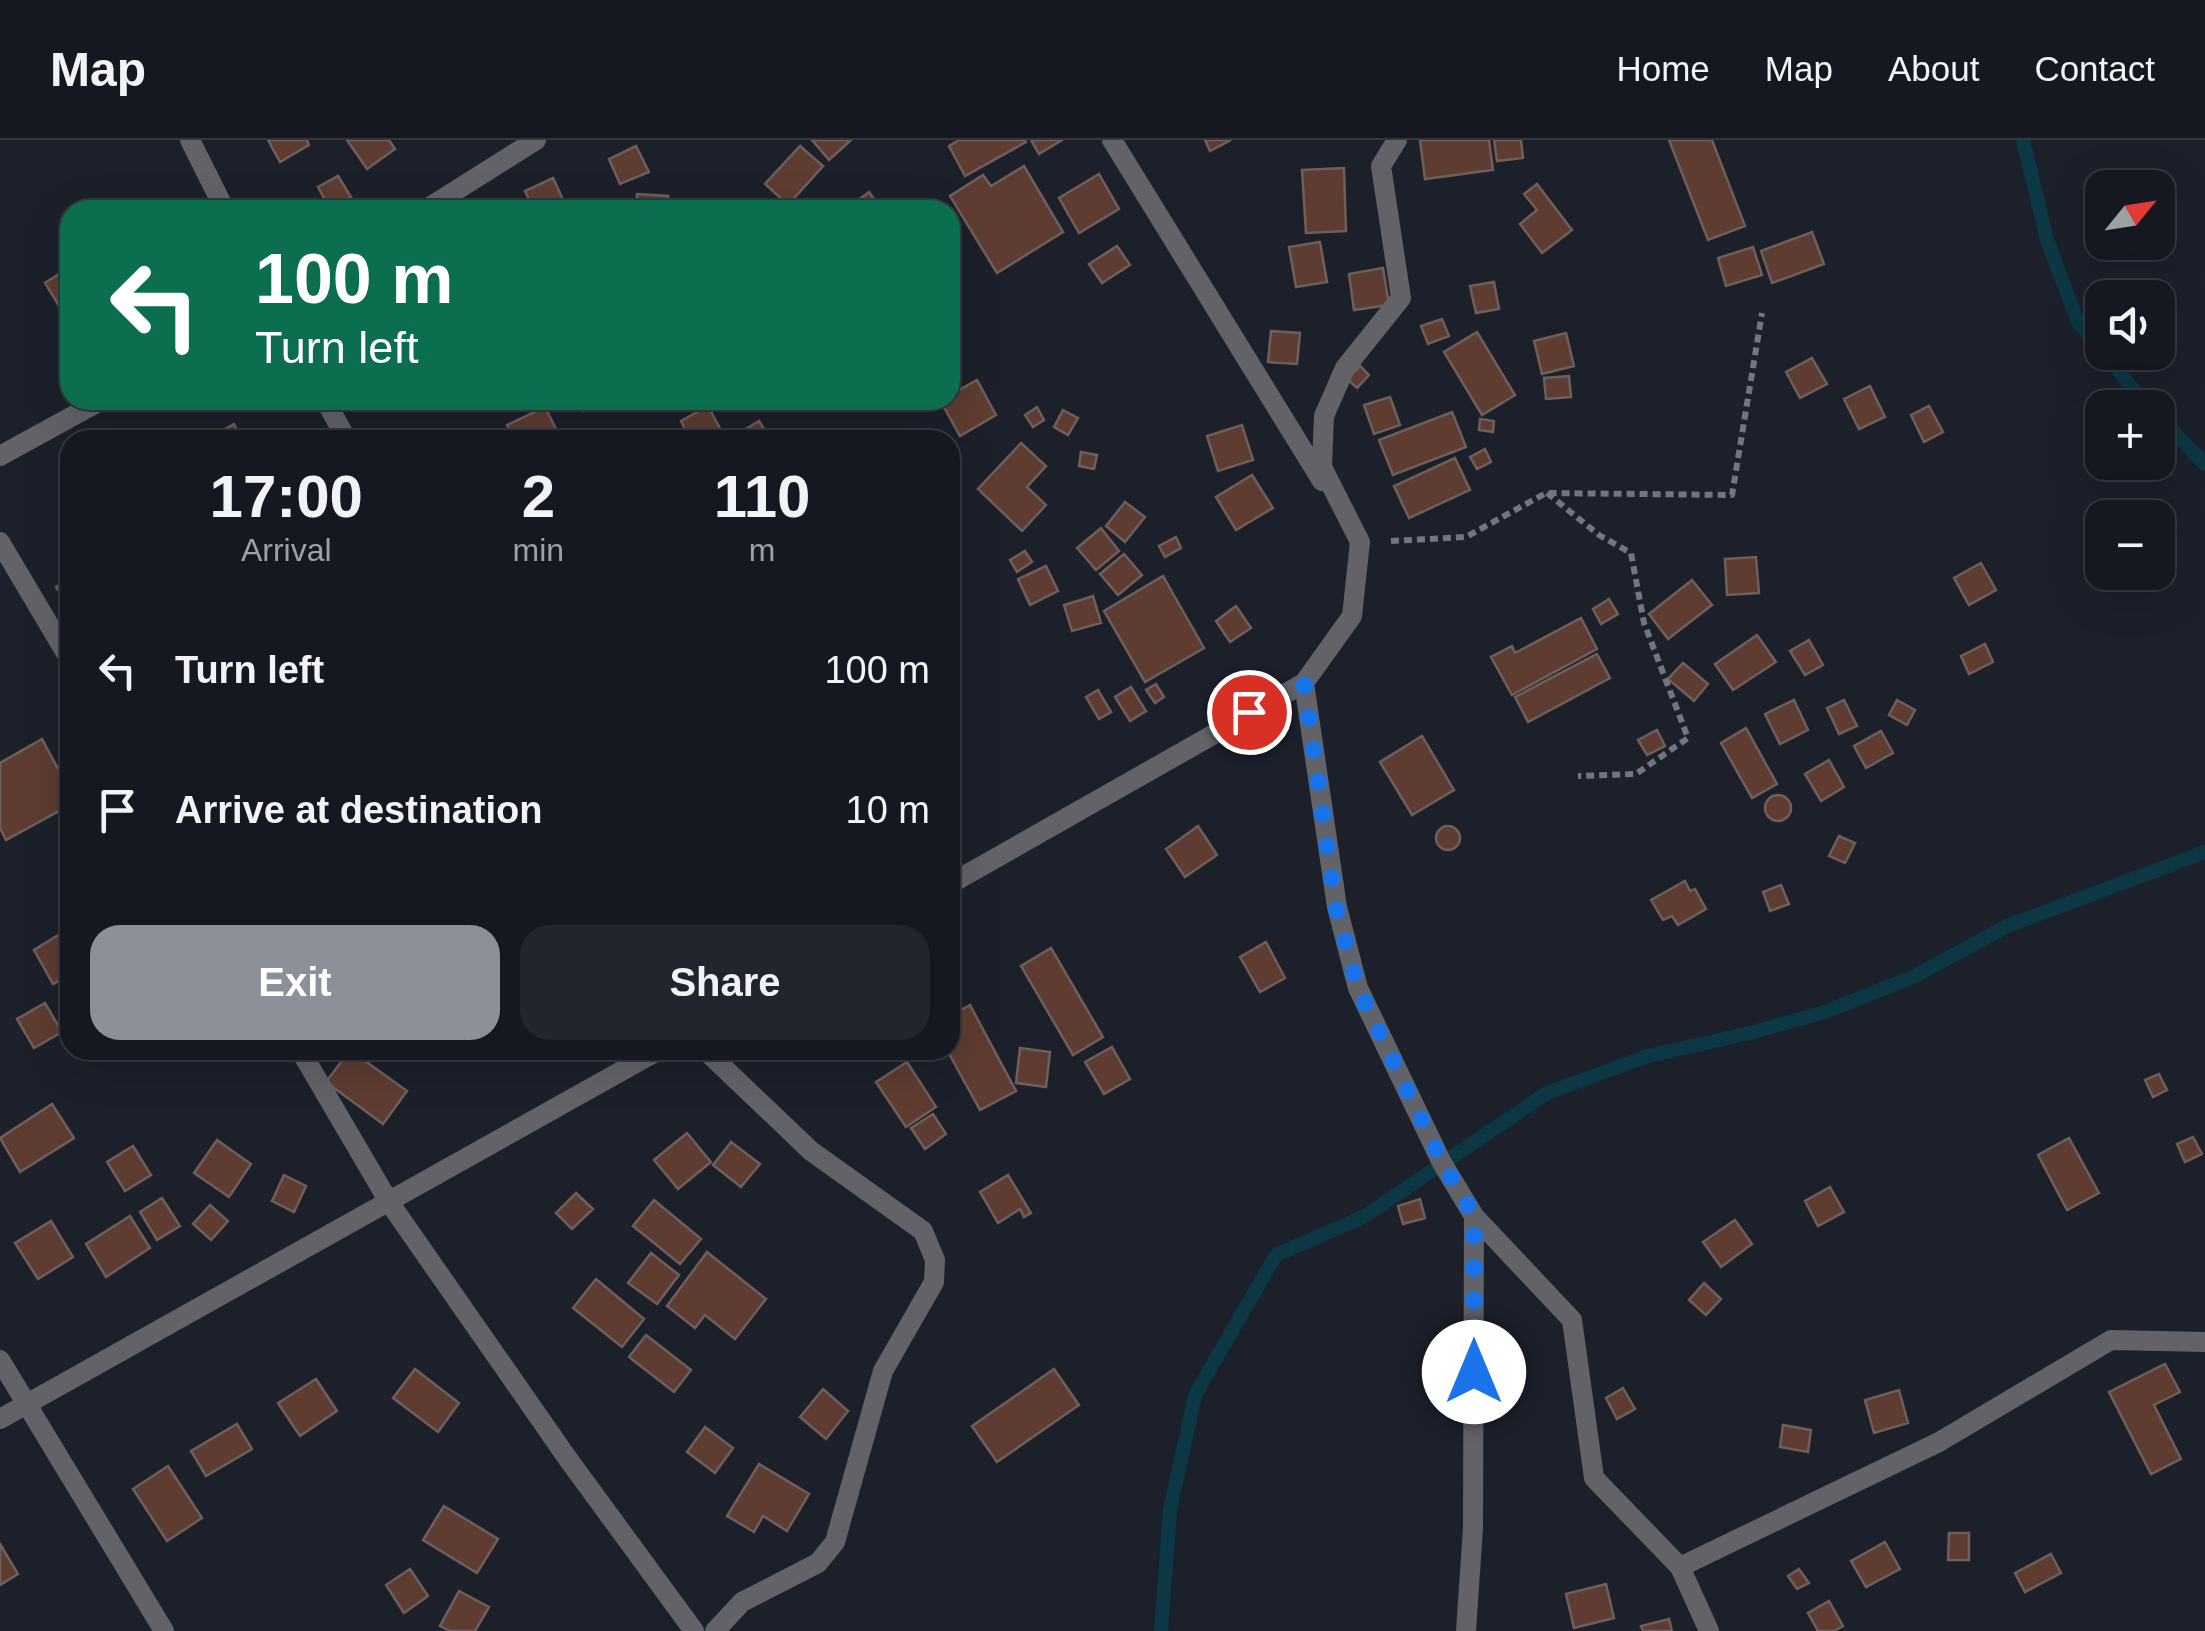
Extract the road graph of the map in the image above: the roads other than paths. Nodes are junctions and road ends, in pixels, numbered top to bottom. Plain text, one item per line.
1 (190, 140) edge
2 (536, 140) edge
3 (1112, 140) edge
4 (1398, 140) edge
5 (220, 200) edge
6 (442, 200) edge
7 (84, 410) edge
8 (0, 456) edge
9 (0, 542) edge
10 (1360, 542) junction
11 (60, 643) edge
12 (1304, 683) junction
13 (960, 878) edge
14 (306, 1060) edge
15 (642, 1060) edge
16 (715, 1060) edge
17 (390, 1202) junction
18 (1474, 1216) junction
19 (2205, 1342) edge
20 (0, 1360) edge
21 (28, 1404) junction
22 (0, 1419) edge
23 (1680, 1567) junction
24 (164, 1631) edge
25 (694, 1631) edge
26 (715, 1631) edge
27 (1466, 1631) edge
28 (1710, 1631) edge

1 - 5 street
2 - 6 street
3 - 10 street
4 - 10 street
7 - 8 street
9 - 11 street
10 - 12 street
12 - 13 street
12 - 18 street
14 - 17 street
15 - 17 street
16 - 26 street
17 - 21 street
17 - 25 street
18 - 23 street
18 - 27 street
19 - 23 street
20 - 21 street
21 - 22 street
21 - 24 street
23 - 28 street

